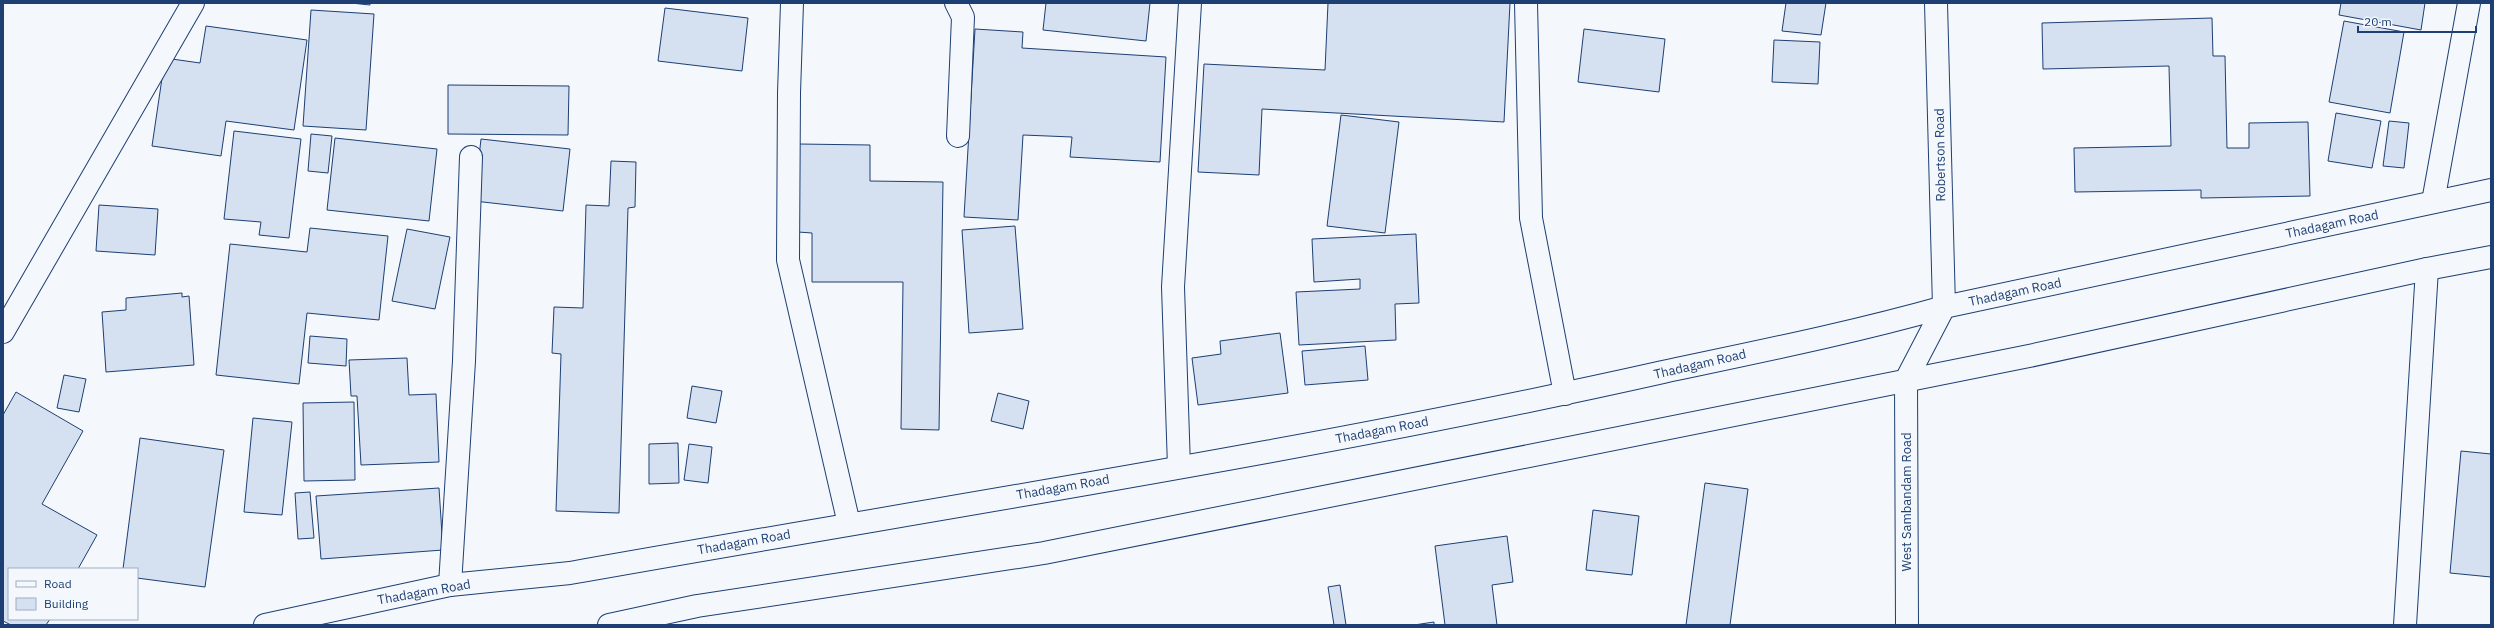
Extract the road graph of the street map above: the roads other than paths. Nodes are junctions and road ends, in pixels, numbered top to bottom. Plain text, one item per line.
1 (193, 3) edge
2 (792, 3) edge
3 (956, 3) edge
4 (1190, 3) edge
5 (1526, 3) edge
6 (1936, 3) edge
7 (2469, 3) edge
8 (958, 136) dead end
9 (471, 157) dead end
10 (2491, 190) edge
11 (2433, 202) junction
12 (2491, 257) edge
13 (2426, 269) junction
14 (1944, 307) junction
15 (3, 332) edge
16 (1906, 380) junction
17 (1565, 394) junction
18 (1179, 467) junction
19 (849, 524) junction
20 (450, 585) junction
21 (265, 625) edge
22 (609, 625) edge
23 (1907, 625) edge
24 (2405, 625) edge

1 - 15 main road
2 - 19 main road
3 - 8 main road
4 - 18 main road
5 - 17 main road
6 - 14 main road, Robertson Road
7 - 11 main road
9 - 20 main road
10 - 11 main road, Thadagam Road
11 - 14 main road, Thadagam Road
12 - 13 main road
13 - 16 main road
13 - 24 main road
14 - 16 main road
14 - 17 main road, Thadagam Road
16 - 22 main road
16 - 23 main road, West Sambandam Road
17 - 18 main road, Thadagam Road
18 - 19 main road, Thadagam Road
19 - 20 main road, Thadagam Road
20 - 21 main road, Thadagam Road

